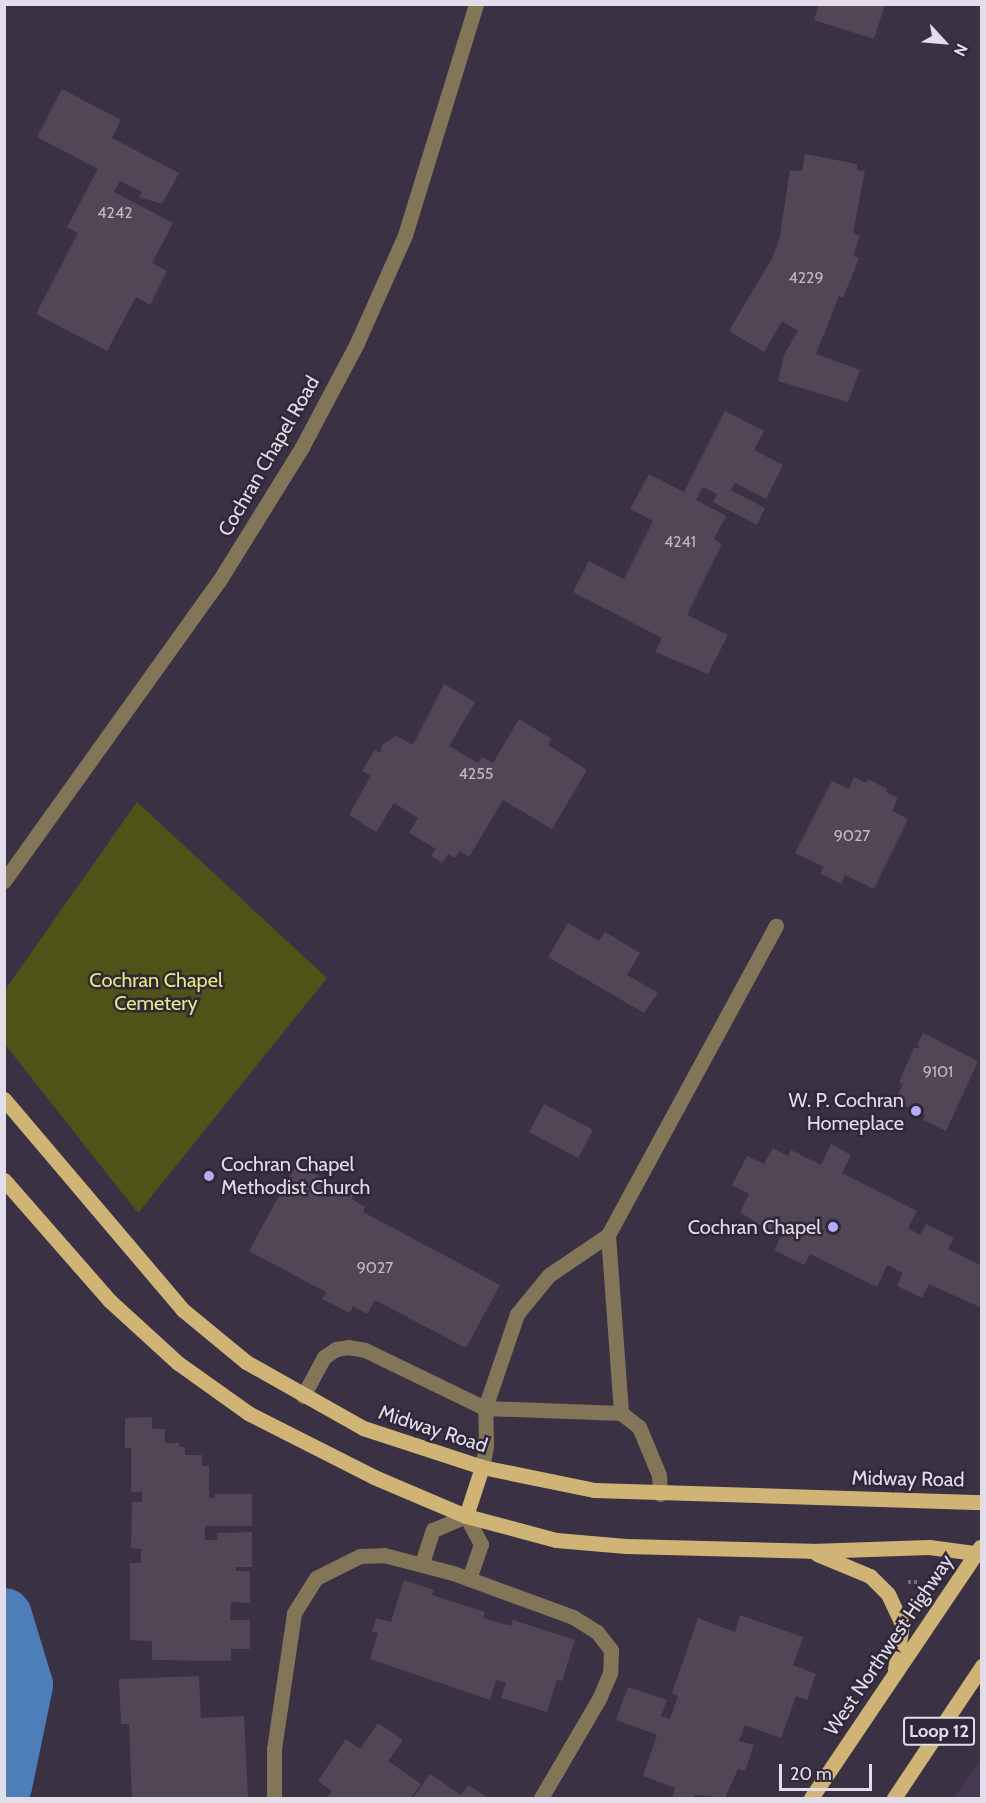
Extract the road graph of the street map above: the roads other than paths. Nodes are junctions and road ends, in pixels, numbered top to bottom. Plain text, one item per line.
1 (476, 4) edge
2 (4, 881) edge
3 (776, 926) dead end
4 (4, 1099) edge
5 (4, 1180) edge
6 (608, 1235) junction
7 (303, 1396) junction
8 (485, 1408) junction
9 (621, 1413) junction
10 (482, 1467) junction
11 (660, 1494) junction
12 (981, 1502) edge
13 (466, 1516) junction
14 (811, 1551) junction
15 (979, 1551) edge
16 (422, 1563) junction
17 (469, 1579) junction
18 (981, 1666) edge
19 (894, 1676) junction
20 (274, 1798) edge
21 (541, 1798) edge
22 (812, 1798) edge
23 (897, 1798) edge

1 - 2 street, Cochran Chapel Road
3 - 6 street
4 - 7 main road, Midway Road
5 - 13 main road
6 - 8 street
6 - 9 street
7 - 8 street
7 - 10 main road, Midway Road
8 - 9 street
8 - 10 street
9 - 11 street
10 - 11 main road, Midway Road
10 - 13 main road
11 - 12 main road, Midway Road
13 - 14 main road
13 - 16 street
13 - 17 street
14 - 15 main road
14 - 19 main road
15 - 19 main road, West Northwest Highway
16 - 17 street
16 - 20 street
17 - 21 street
18 - 23 main road, Loop 12
19 - 22 main road, West Northwest Highway

